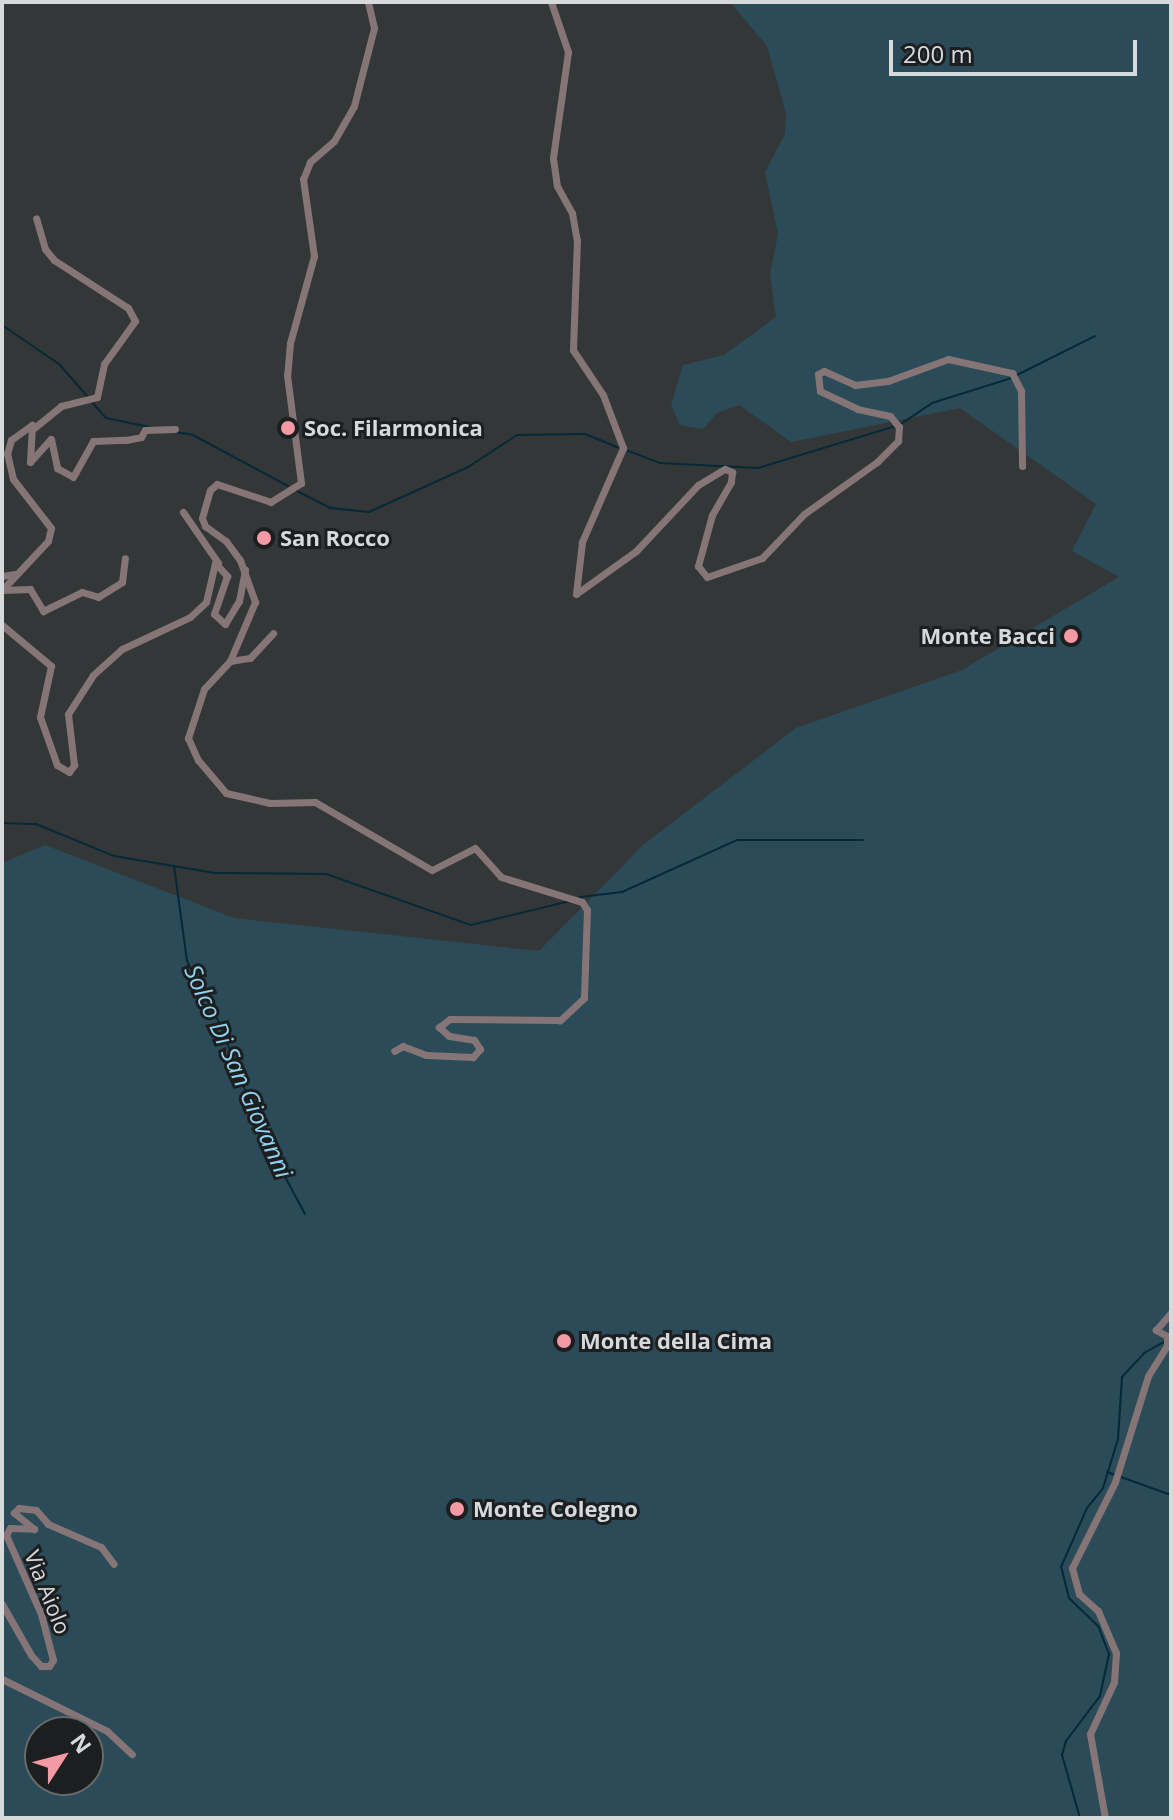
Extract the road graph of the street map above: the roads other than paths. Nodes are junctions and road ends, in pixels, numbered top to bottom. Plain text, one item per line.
1 (368, 2) edge
2 (551, 2) edge
3 (36, 218) dead end
4 (34, 428) junction
5 (175, 429) dead end
6 (1022, 466) dead end
7 (183, 512) dead end
8 (125, 558) dead end
9 (218, 564) junction
10 (245, 570) junction
11 (15, 574) junction
12 (2, 576) edge
13 (2, 590) edge
14 (2, 625) edge
15 (273, 633) dead end
16 (230, 661) junction
17 (394, 1051) dead end
18 (1171, 1313) edge
19 (114, 1564) dead end
20 (2, 1604) edge
21 (2, 1679) edge
22 (132, 1754) dead end
23 (1105, 1818) edge

1 - 10 street
2 - 6 street
3 - 4 street
4 - 5 street
4 - 11 street
7 - 9 street
8 - 13 street
9 - 10 street
9 - 14 street
10 - 16 street
11 - 12 street
11 - 13 street
15 - 16 street
16 - 17 street
18 - 23 street
19 - 20 street, Via Aiolo
21 - 22 street

